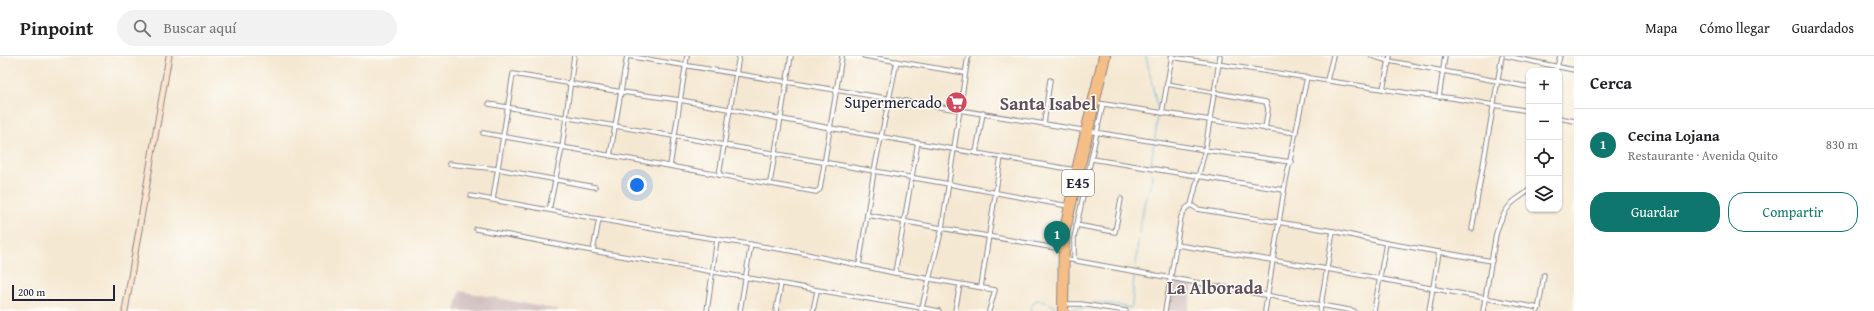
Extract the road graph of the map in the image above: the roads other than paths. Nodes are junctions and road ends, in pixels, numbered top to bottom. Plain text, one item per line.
1 (169, 56) edge
2 (574, 56) edge
3 (627, 56) edge
4 (687, 56) edge
5 (739, 56) edge
6 (791, 56) edge
7 (842, 56) edge
8 (864, 56) edge
9 (968, 56) edge
10 (1102, 56) edge
11 (1107, 56) edge
12 (1172, 56) edge
13 (1220, 56) edge
14 (1333, 56) edge
15 (1372, 56) edge
16 (1390, 56) edge
17 (1445, 56) edge
18 (1502, 56) edge
19 (1506, 56) edge
20 (1560, 56) edge
21 (897, 61) junction
22 (1389, 61) junction
23 (1219, 64) junction
24 (685, 66) junction
25 (1553, 68) edge
26 (1557, 68) edge
27 (1562, 69) edge
28 (1443, 70) junction
29 (1574, 70) edge
30 (966, 72) junction
31 (736, 73) junction
32 (1307, 78) junction
33 (1050, 80) dead end
34 (1327, 80) junction
35 (1498, 80) junction
36 (787, 81) junction
37 (570, 84) junction
38 (1167, 84) junction
39 (1526, 86) edge
40 (837, 89) junction
41 (1383, 89) junction
42 (622, 92) junction
43 (1214, 92) junction
44 (1439, 97) junction
45 (888, 98) junction
46 (680, 100) junction
47 (490, 104) dead end
48 (1100, 104) junction
49 (1493, 104) junction
50 (507, 107) junction
51 (960, 109) junction
52 (730, 110) junction
53 (1526, 110) edge
54 (983, 113) junction
55 (1162, 113) junction
56 (566, 118) junction
57 (781, 119) junction
58 (1562, 119) edge
59 (1209, 121) junction
60 (1574, 121) edge
61 (1044, 123) junction
62 (616, 126) junction
63 (830, 128) junction
64 (1265, 129) junction
65 (1091, 131) junction
66 (483, 133) dead end
67 (1296, 133) junction
68 (675, 136) junction
69 (881, 136) junction
70 (502, 137) junction
71 (918, 142) junction
72 (725, 145) junction
73 (562, 148) junction
74 (954, 149) junction
75 (1205, 150) junction
76 (775, 153) junction
77 (976, 153) junction
78 (610, 156) junction
79 (1001, 157) junction
80 (1092, 159) junction
81 (825, 162) junction
82 (1291, 162) junction
83 (449, 164) dead end
84 (670, 166) junction
85 (498, 169) junction
86 (1075, 170) junction
87 (874, 171) junction
88 (719, 175) junction
89 (912, 177) junction
90 (1199, 177) junction
91 (555, 180) junction
92 (770, 183) junction
93 (949, 184) junction
94 (596, 186) dead end
95 (1284, 190) junction
96 (1526, 192) edge
97 (995, 193) junction
98 (471, 196) dead end
99 (493, 199) junction
100 (1121, 199) dead end
101 (1068, 206) junction
102 (1191, 206) junction
103 (549, 210) junction
104 (867, 216) junction
105 (599, 219) junction
106 (904, 221) junction
107 (1279, 223) junction
108 (1076, 225) junction
109 (942, 228) junction
110 (476, 229) dead end
111 (1472, 229) dead end
112 (1333, 232) junction
113 (989, 237) junction
114 (717, 239) junction
115 (751, 244) junction
116 (1386, 244) junction
117 (1177, 245) junction
118 (1060, 249) junction
119 (593, 251) junction
120 (1439, 252) junction
121 (1065, 259) junction
122 (1074, 260) junction
123 (1273, 261) junction
124 (1492, 261) junction
125 (859, 265) junction
126 (1327, 269) junction
127 (712, 271) junction
128 (895, 273) junction
129 (1544, 275) dead end
130 (746, 277) junction
131 (1171, 277) junction
132 (1380, 278) junction
133 (930, 279) junction
134 (781, 284) junction
135 (960, 285) junction
136 (981, 287) junction
137 (1433, 288) junction
138 (817, 291) junction
139 (1268, 297) junction
140 (1486, 297) junction
141 (1065, 304) junction
142 (1321, 305) junction
143 (922, 309) edge
144 (1539, 309) edge
145 (125, 311) edge
146 (707, 311) edge
147 (740, 311) edge
148 (776, 311) edge
149 (813, 311) edge
150 (940, 311) edge
151 (955, 311) edge
152 (989, 311) edge
153 (1061, 311) edge
154 (1065, 311) edge
155 (1126, 311) edge
156 (1165, 311) edge
157 (1265, 311) edge
158 (1320, 311) edge
159 (1354, 311) edge
160 (1374, 311) edge
161 (1429, 311) edge
162 (1483, 311) edge

1 - 145 street
2 - 37 street
3 - 24 street
3 - 42 street
4 - 24 street
5 - 31 street
6 - 36 street
7 - 40 street
8 - 21 street
9 - 30 street
10 - 65 highway, E45
11 - 48 highway, E45
12 - 23 street
12 - 38 street
13 - 23 street
14 - 34 street
15 - 22 street
16 - 22 street
17 - 28 street
18 - 35 street
19 - 25 street
20 - 26 street
21 - 30 street
21 - 45 street
22 - 28 street
22 - 41 street
23 - 32 street
23 - 43 street
24 - 31 street
24 - 46 street
27 - 29 street
28 - 35 street
28 - 44 street
30 - 51 street
31 - 36 street
31 - 52 street
32 - 34 street
32 - 67 street
33 - 61 street
34 - 41 street
35 - 39 street
35 - 49 street
36 - 40 street
36 - 57 street
37 - 42 street
37 - 50 street
37 - 56 street
38 - 43 street
38 - 55 street
40 - 45 street
40 - 63 street
41 - 44 street
42 - 46 street
42 - 62 street
43 - 59 street
43 - 64 street
44 - 49 street
45 - 51 street
45 - 69 street
46 - 52 street
46 - 68 street
47 - 50 street
48 - 55 street
48 - 65 highway, E45
49 - 53 street
49 - 111 street
50 - 56 street
50 - 70 street
51 - 54 street
51 - 74 street
52 - 57 street
52 - 72 street
54 - 61 street
54 - 77 street
55 - 59 street
56 - 62 street
56 - 73 street
57 - 63 street
57 - 76 street
58 - 60 street
59 - 64 street
59 - 75 street
61 - 65 street
62 - 68 street
62 - 78 street
63 - 69 street
63 - 81 street
64 - 67 street
65 - 75 street
65 - 80 street
65 - 86 highway, E45
65 - 121 highway, E45
66 - 70 street
67 - 82 street
68 - 72 street
68 - 84 street
69 - 71 street
69 - 87 street
70 - 73 street
70 - 85 street
71 - 74 street
71 - 89 street
72 - 76 street
72 - 88 street
73 - 78 street
73 - 91 street
74 - 77 street
74 - 93 street
75 - 82 street
75 - 90 street
76 - 81 street
76 - 92 street
77 - 79 street
78 - 84 street
79 - 86 street
79 - 97 street
80 - 90 street
80 - 108 street
81 - 87 street
81 - 92 street
82 - 95 street
83 - 85 street
84 - 88 street
85 - 91 street
85 - 99 street
86 - 101 highway, E45
87 - 89 street
87 - 104 street
88 - 92 street
89 - 93 street
89 - 106 street
90 - 95 street
90 - 102 street
91 - 94 street
91 - 103 street
93 - 97 street
93 - 109 street
95 - 107 street
96 - 124 street
97 - 101 street
97 - 113 street
98 - 99 street
99 - 103 street
100 - 108 street
101 - 118 highway, E45
102 - 107 street
102 - 117 street
103 - 105 street
104 - 106 street
104 - 125 street
105 - 114 street
105 - 119 street
106 - 109 street
106 - 128 street
107 - 112 street
107 - 123 street
108 - 122 street
109 - 113 street
109 - 133 street
110 - 119 street
112 - 116 street
112 - 126 street
113 - 118 street
113 - 136 street
114 - 115 street
114 - 127 street
115 - 125 street
115 - 130 street
116 - 120 street
116 - 132 street
117 - 123 street
117 - 131 street
118 - 153 highway, E45
119 - 127 street
120 - 124 street
120 - 137 street
121 - 122 street
121 - 141 highway, E45
122 - 131 street
123 - 126 street
123 - 139 street
124 - 140 street
125 - 128 street
126 - 132 street
126 - 142 street
127 - 130 street
127 - 146 street
128 - 133 street
129 - 144 street
130 - 134 street
130 - 147 street
131 - 139 street
131 - 156 street
132 - 137 street
132 - 160 street
133 - 135 street
133 - 143 street
134 - 138 street
134 - 148 street
135 - 136 street
135 - 151 street
136 - 152 street
137 - 140 street
137 - 161 street
138 - 143 street
138 - 149 street
139 - 142 street
139 - 157 street
140 - 144 street
140 - 162 street
141 - 154 highway, E45
141 - 155 street
142 - 158 street
142 - 159 street
143 - 150 street

